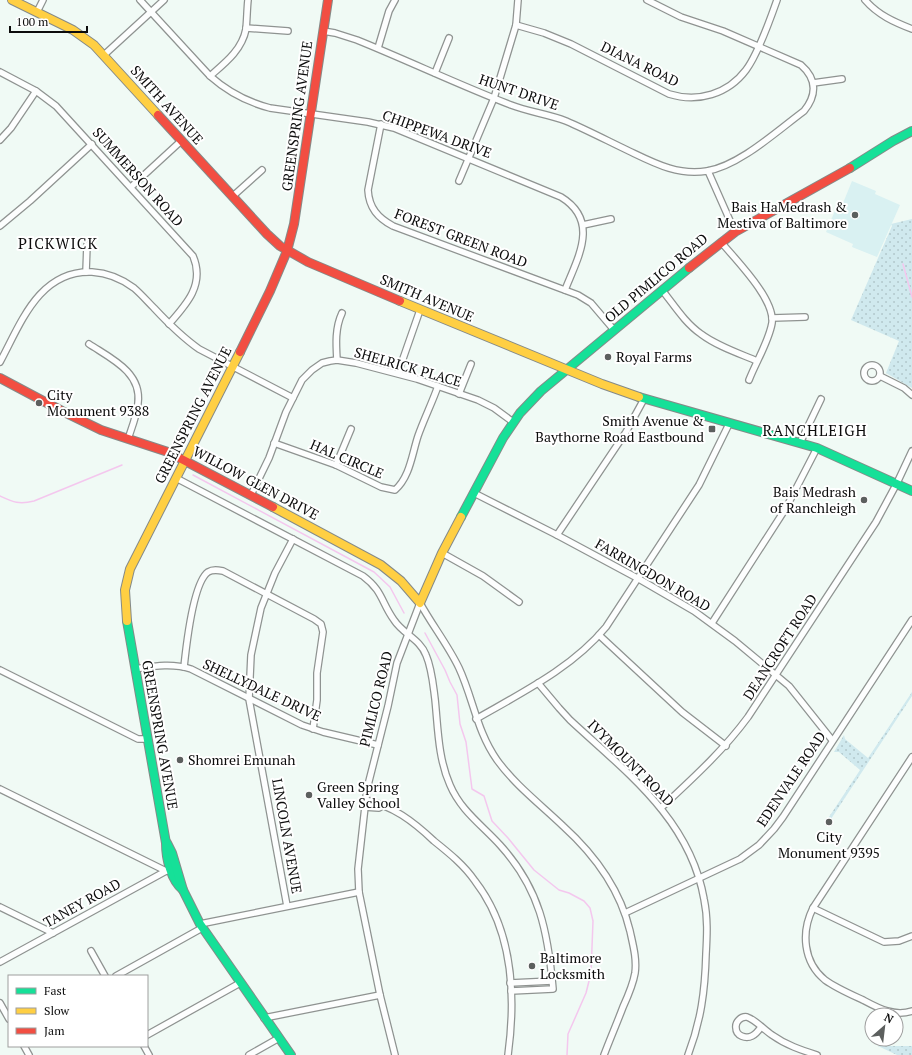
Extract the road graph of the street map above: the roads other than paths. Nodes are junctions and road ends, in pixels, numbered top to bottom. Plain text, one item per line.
1 (12, 0) edge
2 (43, 0) edge
3 (140, 0) edge
4 (164, 0) edge
5 (248, 0) edge
6 (328, 0) edge
7 (395, 0) edge
8 (518, 0) edge
9 (647, 0) edge
10 (777, 0) edge
11 (865, 0) edge
12 (37, 12) junction
13 (151, 12) junction
14 (516, 25) junction
15 (246, 28) junction
16 (912, 29) edge
17 (288, 31) dead end
18 (323, 32) junction
19 (449, 38) dead end
20 (758, 46) junction
21 (378, 48) junction
22 (104, 55) junction
23 (0, 72) edge
24 (435, 73) junction
25 (210, 76) junction
26 (842, 79) dead end
27 (814, 83) junction
28 (36, 91) junction
29 (494, 98) junction
30 (310, 114) junction
31 (381, 124) junction
32 (912, 131) edge
33 (0, 140) edge
34 (181, 141) junction
35 (92, 144) junction
36 (469, 158) junction
37 (262, 170) dead end
38 (708, 171) junction
39 (460, 181) dead end
40 (131, 187) junction
41 (233, 196) junction
42 (611, 219) dead end
43 (583, 225) junction
44 (0, 226) edge
45 (735, 232) junction
46 (721, 242) junction
47 (87, 245) dead end
48 (287, 251) junction
49 (86, 272) junction
50 (565, 290) junction
51 (662, 290) junction
52 (420, 310) junction
53 (342, 313) dead end
54 (805, 317) dead end
55 (772, 318) junction
56 (169, 324) junction
57 (614, 330) junction
58 (89, 344) dead end
59 (338, 360) junction
60 (757, 361) junction
61 (0, 362) edge
62 (471, 364) dead end
63 (231, 366) junction
64 (568, 369) junction
65 (398, 373) junction
66 (880, 376) dead end
67 (0, 378) edge
68 (749, 380) dead end
69 (438, 386) junction
70 (459, 394) junction
71 (912, 395) edge
72 (293, 398) junction
73 (644, 399) junction
74 (821, 399) dead end
75 (513, 422) junction
76 (729, 424) junction
77 (351, 428) dead end
78 (128, 439) junction
79 (800, 443) junction
80 (274, 444) junction
81 (818, 448) junction
82 (912, 451) edge
83 (184, 460) junction
84 (336, 465) junction
85 (176, 478) junction
86 (897, 484) junction
87 (912, 491) edge
88 (474, 493) junction
89 (251, 495) junction
90 (557, 535) junction
91 (293, 539) junction
92 (442, 553) junction
93 (639, 579) junction
94 (266, 594) junction
95 (519, 602) dead end
96 (420, 603) junction
97 (912, 620) edge
98 (712, 624) junction
99 (408, 634) junction
100 (599, 635) junction
101 (184, 667) junction
102 (135, 669) junction
103 (0, 671) edge
104 (776, 675) junction
105 (538, 683) junction
106 (249, 698) junction
107 (476, 719) junction
108 (312, 728) junction
109 (147, 739) junction
110 (832, 740) junction
111 (378, 745) junction
112 (726, 746) junction
113 (912, 757) edge
114 (0, 789) edge
115 (365, 800) junction
116 (382, 806) junction
117 (364, 807) junction
118 (661, 808) junction
119 (171, 870) junction
120 (699, 879) junction
121 (359, 892) junction
122 (287, 906) junction
123 (0, 907) edge
124 (812, 908) junction
125 (626, 913) junction
126 (201, 926) junction
127 (53, 933) junction
128 (912, 936) edge
129 (91, 951) dead end
130 (0, 962) edge
131 (104, 975) edge
132 (118, 975) edge
133 (552, 981) junction
134 (240, 983) junction
135 (510, 983) junction
136 (511, 991) junction
137 (380, 995) junction
138 (0, 1003) edge
139 (912, 1011) edge
140 (8, 1017) edge
141 (264, 1018) junction
142 (761, 1027) junction
143 (148, 1034) edge
144 (279, 1038) junction
145 (249, 1055) edge
146 (291, 1055) edge
147 (395, 1055) edge
148 (508, 1055) edge
149 (604, 1055) edge
150 (688, 1055) edge
151 (817, 1055) edge

1 - 12 main road, SMITH AVENUE
2 - 12 street
3 - 13 street, CHIPPEWA DRIVE
4 - 13 street
5 - 15 street
6 - 18 main road, GREENSPRING AVENUE
7 - 21 street
8 - 14 street
9 - 20 street
10 - 20 street, DIANA ROAD
11 - 16 street
12 - 22 main road, SMITH AVENUE
13 - 22 street
13 - 25 street, CHIPPEWA DRIVE
14 - 20 street, DIANA ROAD
14 - 29 street
15 - 17 street
15 - 25 street
18 - 21 street, HUNT DRIVE
18 - 30 main road, GREENSPRING AVENUE
19 - 24 street
20 - 27 street
21 - 24 street, HUNT DRIVE
22 - 34 main road, SMITH AVENUE
23 - 28 street, SUMMERSON ROAD
24 - 29 street, HUNT DRIVE
25 - 30 street, CHIPPEWA DRIVE
26 - 27 street
27 - 38 street, HUNT DRIVE
28 - 33 street
28 - 35 street, SUMMERSON ROAD
29 - 36 street
29 - 38 street, HUNT DRIVE
30 - 31 street, CHIPPEWA DRIVE
30 - 48 main road, GREENSPRING AVENUE
31 - 36 street, CHIPPEWA DRIVE
31 - 50 street, FOREST GREEN ROAD
32 - 45 main road, OLD PIMLICO ROAD
34 - 40 street
34 - 41 main road, SMITH AVENUE
35 - 40 street, SUMMERSON ROAD
35 - 44 street
36 - 39 street
36 - 43 street, CHIPPEWA DRIVE
37 - 41 street
38 - 45 street
40 - 56 street, SUMMERSON ROAD
41 - 48 main road, SMITH AVENUE
42 - 43 street
43 - 50 street, CHIPPEWA DRIVE
45 - 46 main road, OLD PIMLICO ROAD
46 - 51 main road, OLD PIMLICO ROAD
46 - 55 street
47 - 49 street
48 - 52 main road, SMITH AVENUE
48 - 63 main road, GREENSPRING AVENUE
49 - 56 street
49 - 61 street
50 - 57 street, FOREST GREEN ROAD
51 - 57 main road, OLD PIMLICO ROAD
51 - 60 street
52 - 64 main road, SMITH AVENUE
52 - 65 street
53 - 59 street
54 - 55 street
55 - 60 street
56 - 63 street
57 - 64 main road, OLD PIMLICO ROAD
58 - 78 street
59 - 65 street, SHELRICK PLACE
59 - 72 street, SHELRICK PLACE
60 - 68 street
62 - 70 street
63 - 72 street
63 - 83 main road, GREENSPRING AVENUE
64 - 73 main road, SMITH AVENUE
64 - 75 main road, PIMLICO ROAD
65 - 69 street, SHELRICK PLACE
66 - 71 street
67 - 78 main road, WILLOW GLEN DRIVE
69 - 70 street, SHELRICK PLACE
69 - 84 street, HAL CIRCLE
70 - 75 street, SHELRICK PLACE
72 - 80 street, SHELRICK PLACE
73 - 76 main road, SMITH AVENUE
73 - 90 street
74 - 79 street
75 - 88 main road, PIMLICO ROAD
76 - 79 main road, SMITH AVENUE
76 - 93 street
77 - 84 street
78 - 83 main road, WILLOW GLEN DRIVE
79 - 81 main road, SMITH AVENUE
80 - 84 street, HAL CIRCLE
80 - 89 street, SHELRICK PLACE
81 - 86 main road, SMITH AVENUE
81 - 98 street
82 - 86 street, DEANCROFT ROAD
83 - 85 main road, GREENSPRING AVENUE
83 - 89 main road, WILLOW GLEN DRIVE
85 - 91 street
85 - 102 main road, GREENSPRING AVENUE
86 - 87 main road, SMITH AVENUE
86 - 104 street, DEANCROFT ROAD
88 - 90 street, FARRINGDON ROAD
88 - 92 main road, PIMLICO ROAD
89 - 96 main road, WILLOW GLEN DRIVE
90 - 93 street, FARRINGDON ROAD
91 - 94 street, LINCOLN AVENUE
91 - 99 street
92 - 95 street
92 - 96 main road, PIMLICO ROAD
93 - 98 street, FARRINGDON ROAD
93 - 100 street
94 - 101 street
94 - 106 street, LINCOLN AVENUE
94 - 108 street
96 - 99 street, PIMLICO ROAD
96 - 107 street
97 - 110 street, EDENVALE ROAD
98 - 104 street, FARRINGDON ROAD
99 - 111 street, PIMLICO ROAD
99 - 133 street
100 - 105 street
100 - 112 street
101 - 102 street, SHELLYDALE DRIVE
101 - 106 street, SHELLYDALE DRIVE
102 - 109 main road, GREENSPRING AVENUE
103 - 109 street
104 - 110 street, FARRINGDON ROAD
104 - 112 street, DEANCROFT ROAD
105 - 107 street
105 - 118 street, IVYMOUNT ROAD
106 - 108 street, SHELLYDALE DRIVE
106 - 122 street, LINCOLN AVENUE
107 - 125 street
108 - 111 street, SHELLYDALE DRIVE
109 - 119 main road, GREENSPRING AVENUE
110 - 120 street, EDENVALE ROAD
111 - 115 street, PIMLICO ROAD
112 - 118 street, DEANCROFT ROAD
113 - 124 street
114 - 119 street
115 - 116 street
115 - 117 street, PIMLICO ROAD
116 - 117 street
116 - 135 street
117 - 121 street, PIMLICO ROAD
118 - 120 street, IVYMOUNT ROAD
119 - 126 main road, GREENSPRING AVENUE
119 - 127 street, TANEY ROAD
120 - 125 street, EDENVALE ROAD
120 - 150 street, IVYMOUNT ROAD
121 - 122 street
121 - 137 street, PIMLICO ROAD
122 - 126 street
123 - 127 street
124 - 128 street
124 - 139 street
125 - 149 street
126 - 132 street
126 - 134 main road, GREENSPRING AVENUE
127 - 130 street, TANEY ROAD
129 - 131 street
133 - 135 street
133 - 136 street
134 - 141 main road, GREENSPRING AVENUE
134 - 143 street
135 - 136 street
136 - 148 street
137 - 141 street
137 - 147 street, PIMLICO ROAD
138 - 140 street
141 - 144 main road, GREENSPRING AVENUE
142 - 142 street
142 - 151 street
144 - 145 street
144 - 146 main road, GREENSPRING AVENUE

